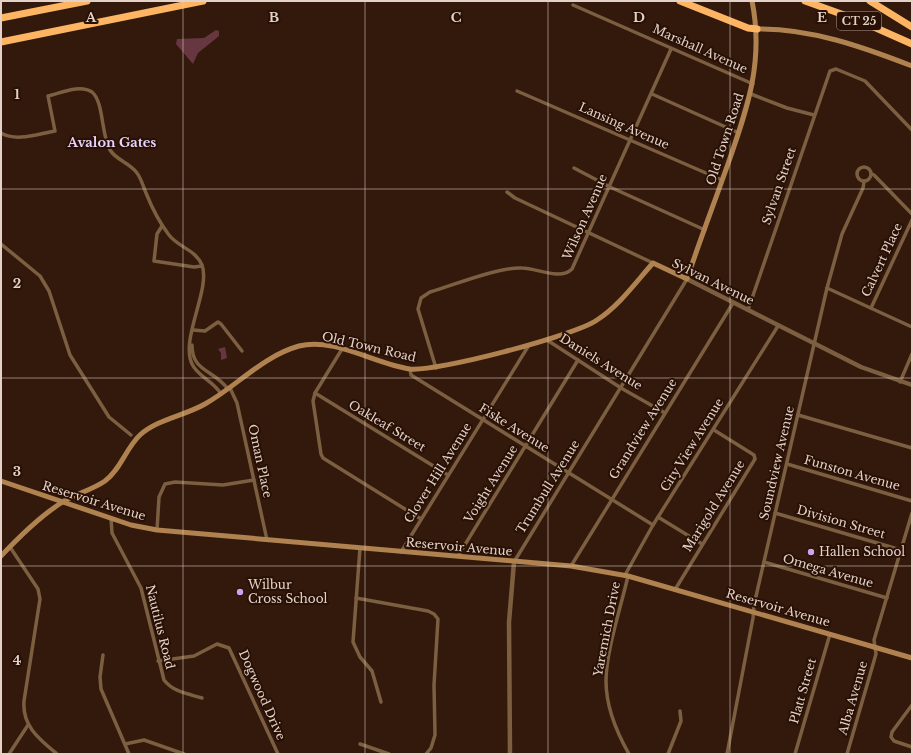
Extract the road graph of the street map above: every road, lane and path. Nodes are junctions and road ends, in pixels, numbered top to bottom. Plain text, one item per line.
1 (87, 1) edge
2 (203, 1) edge
3 (680, 1) edge
4 (752, 1) edge
5 (805, 1) edge
6 (870, 1) edge
7 (573, 5) dead end
8 (1, 18) edge
9 (912, 27) edge
10 (757, 29) junction
11 (50, 32) junction
12 (1, 42) edge
13 (912, 44) edge
14 (1, 46) edge
15 (671, 48) junction
16 (912, 66) edge
17 (753, 84) junction
18 (517, 91) dead end
19 (652, 94) junction
20 (751, 94) junction
21 (814, 115) junction
22 (912, 130) edge
23 (1, 133) edge
24 (739, 133) junction
25 (630, 141) junction
26 (574, 168) dead end
27 (872, 174) junction
28 (722, 180) junction
29 (864, 182) junction
30 (610, 187) junction
31 (507, 192) dead end
32 (912, 214) edge
33 (912, 220) edge
34 (162, 226) junction
35 (705, 230) junction
36 (590, 232) junction
37 (1, 244) edge
38 (653, 263) junction
39 (202, 266) junction
40 (687, 279) junction
41 (827, 288) junction
42 (733, 303) junction
43 (871, 308) junction
44 (748, 310) junction
45 (778, 326) junction
46 (912, 327) edge
47 (193, 330) junction
48 (192, 336) junction
49 (546, 339) junction
50 (530, 344) junction
51 (815, 345) junction
52 (342, 350) junction
53 (242, 351) dead end
54 (912, 354) edge
55 (578, 360) junction
56 (436, 368) junction
57 (410, 369) junction
58 (900, 382) junction
59 (912, 385) edge
60 (229, 388) junction
61 (621, 388) junction
62 (315, 393) junction
63 (221, 394) junction
64 (665, 413) junction
65 (798, 415) junction
66 (483, 419) junction
67 (714, 430) junction
68 (131, 435) dead end
69 (526, 447) junction
70 (912, 448) edge
71 (787, 464) junction
72 (568, 472) junction
73 (448, 475) junction
74 (254, 480) junction
75 (1, 481) edge
76 (610, 499) junction
77 (912, 501) edge
78 (62, 502) junction
79 (775, 513) junction
80 (912, 513) edge
81 (658, 517) junction
82 (111, 518) junction
83 (421, 519) junction
84 (653, 525) junction
85 (157, 530) junction
86 (267, 540) junction
87 (702, 544) junction
88 (10, 547) junction
89 (360, 548) junction
90 (901, 550) junction
91 (401, 552) junction
92 (1, 556) edge
93 (458, 556) junction
94 (514, 562) junction
95 (764, 562) junction
96 (570, 566) junction
97 (627, 575) junction
98 (676, 588) junction
99 (356, 598) junction
100 (887, 598) junction
101 (754, 612) junction
102 (830, 634) junction
103 (876, 648) junction
104 (103, 654) dead end
105 (912, 658) edge
106 (158, 661) junction
107 (202, 698) dead end
108 (381, 702) dead end
109 (912, 705) edge
110 (680, 711) dead end
111 (28, 725) junction
112 (125, 744) junction
113 (360, 744) dead end
114 (912, 747) edge
115 (9, 754) edge
116 (57, 754) edge
117 (129, 754) edge
118 (184, 754) edge
119 (278, 754) edge
120 (389, 754) edge
121 (426, 754) edge
122 (510, 754) edge
123 (629, 754) edge
124 (668, 754) edge
125 (727, 754) edge
126 (795, 754) edge
127 (847, 754) edge

1 - 8 highway
2 - 11 highway
3 - 10 highway
4 - 10 main road, Old Town Road
5 - 13 highway, CT 25
6 - 9 highway
7 - 15 street, Marshall Avenue
10 - 16 main road
10 - 17 main road, Old Town Road
11 - 12 highway
11 - 14 highway
15 - 17 street, Marshall Avenue
15 - 19 street, Wilson Avenue
17 - 20 main road, Old Town Road
18 - 25 street, Lansing Avenue
19 - 24 street
19 - 25 street, Wilson Avenue
20 - 21 street
20 - 24 main road, Old Town Road
21 - 22 street, Sylvan Street
21 - 44 street, Sylvan Street
23 - 34 street
24 - 28 main road, Old Town Road
25 - 28 street, Lansing Avenue
25 - 30 street, Wilson Avenue
26 - 30 street
27 - 29 street, Soundview Avenue
27 - 29 street, Soundview Avenue
27 - 32 street
28 - 35 main road, Old Town Road
29 - 41 street, Soundview Avenue
30 - 35 street
30 - 36 street, Wilson Avenue
31 - 36 street, Sylvan Avenue
33 - 43 street, Calvert Place
34 - 39 street
34 - 39 street
35 - 40 main road, Old Town Road
36 - 38 street, Sylvan Avenue
36 - 56 street, Wilson Avenue
37 - 68 street
38 - 40 main road, Sylvan Avenue
38 - 49 main road, Old Town Road
39 - 47 street
40 - 42 street, Sylvan Avenue
40 - 61 street, Trumbull Avenue
41 - 43 street
41 - 51 street, Soundview Avenue
42 - 44 street, Sylvan Avenue
42 - 64 street, Grandview Avenue
43 - 46 street
44 - 45 street, Sylvan Avenue
45 - 51 street, Sylvan Avenue
45 - 67 street, City View Avenue
47 - 48 street
47 - 53 street
48 - 60 street
48 - 63 street
49 - 50 main road, Old Town Road
49 - 55 street, Daniels Avenue
50 - 56 main road, Old Town Road
50 - 66 street, Clover Hill Avenue
51 - 58 street, Sylvan Avenue
51 - 65 street, Soundview Avenue
52 - 57 main road, Old Town Road
52 - 60 main road, Old Town Road
52 - 62 street
54 - 58 street
55 - 61 street, Daniels Avenue
55 - 69 street, Voight Avenue
56 - 57 main road, Old Town Road
57 - 66 street, Fiske Avenue
58 - 59 street, Sylvan Avenue
60 - 63 main road, Old Town Road
60 - 74 street, Oman Place
61 - 64 street, Daniels Avenue
61 - 72 street, Trumbull Avenue
62 - 73 street, Oakleaf Street
62 - 83 street
63 - 78 main road, Old Town Road
64 - 76 street, Grandview Avenue
65 - 70 street
65 - 71 street, Soundview Avenue
66 - 69 street, Fiske Avenue
66 - 73 street, Clover Hill Avenue
67 - 81 street, City View Avenue
67 - 87 street, Marigold Avenue
69 - 72 street, Fiske Avenue
69 - 93 street, Voight Avenue
71 - 77 street, Funston Avenue
71 - 79 street, Soundview Avenue
72 - 76 street, Fiske Avenue
72 - 94 street, Trumbull Avenue
73 - 83 street, Clover Hill Avenue
74 - 85 street
74 - 86 street, Oman Place
75 - 78 main road, Reservoir Avenue
76 - 84 street, Fiske Avenue
76 - 96 street, Grandview Avenue
78 - 82 main road, Reservoir Avenue
78 - 88 main road, Old Town Road
79 - 90 street, Division Street
79 - 95 street, Soundview Avenue
80 - 90 street, Alba Avenue
81 - 84 street, City View Avenue
81 - 87 street
82 - 85 main road, Reservoir Avenue
82 - 106 street, Nautilus Road
83 - 91 street, Clover Hill Avenue
84 - 97 street, City View Avenue
85 - 86 main road, Reservoir Avenue
86 - 89 main road, Reservoir Avenue
87 - 98 street, Marigold Avenue
88 - 92 main road, Old Town Road
88 - 111 street
89 - 91 main road, Reservoir Avenue
89 - 99 street
90 - 100 street, Alba Avenue
91 - 93 main road, Reservoir Avenue
93 - 94 main road, Reservoir Avenue
94 - 96 main road, Reservoir Avenue
94 - 122 street, Trumbull Avenue
95 - 100 street, Omega Avenue
95 - 101 street, Soundview Avenue
96 - 97 main road, Reservoir Avenue
97 - 98 main road, Reservoir Avenue
97 - 123 street, Yaremich Drive
98 - 101 main road, Reservoir Avenue
99 - 108 street
99 - 121 street
100 - 103 street, Alba Avenue
101 - 102 main road, Reservoir Avenue
101 - 125 street, Soundview Avenue
102 - 103 main road, Reservoir Avenue
102 - 126 street, Platt Street
103 - 105 main road, Reservoir Avenue
103 - 127 street, Alba Avenue
104 - 112 street
106 - 107 street, Nautilus Road
106 - 119 street, Dogwood Drive
109 - 114 street
110 - 124 street
111 - 115 street
111 - 116 street
112 - 117 street
112 - 118 street
113 - 120 street

